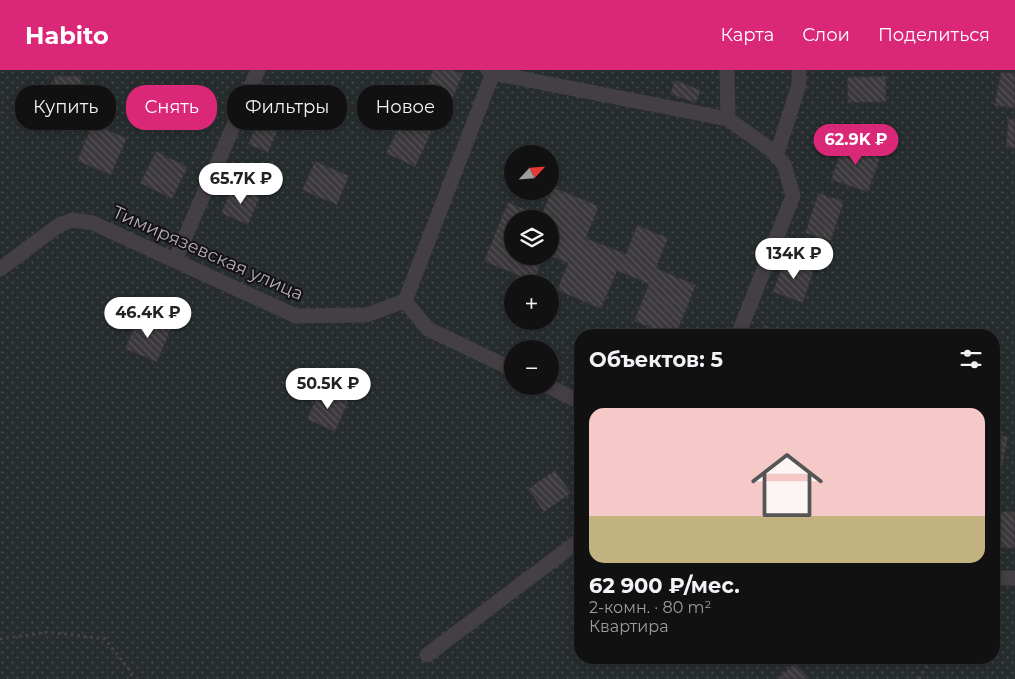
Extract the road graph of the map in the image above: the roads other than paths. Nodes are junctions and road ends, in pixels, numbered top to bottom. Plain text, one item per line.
1 (258, 70) edge
2 (727, 70) edge
3 (799, 70) edge
4 (490, 71) edge
5 (728, 118) junction
6 (776, 156) junction
7 (175, 260) junction
8 (0, 269) edge
9 (405, 301) junction
10 (740, 329) edge
11 (504, 365) edge
12 (559, 392) edge
13 (574, 399) edge
14 (574, 545) edge
15 (1000, 578) edge
16 (1015, 578) edge
17 (427, 655) dead end

1 - 7 street
2 - 5 street
3 - 6 street
4 - 5 street
4 - 9 street
5 - 6 street
6 - 10 street
7 - 8 street, Тимирязевская улица
7 - 9 street, Тимирязевская улица
9 - 11 street
12 - 13 street
14 - 17 street
15 - 16 street

